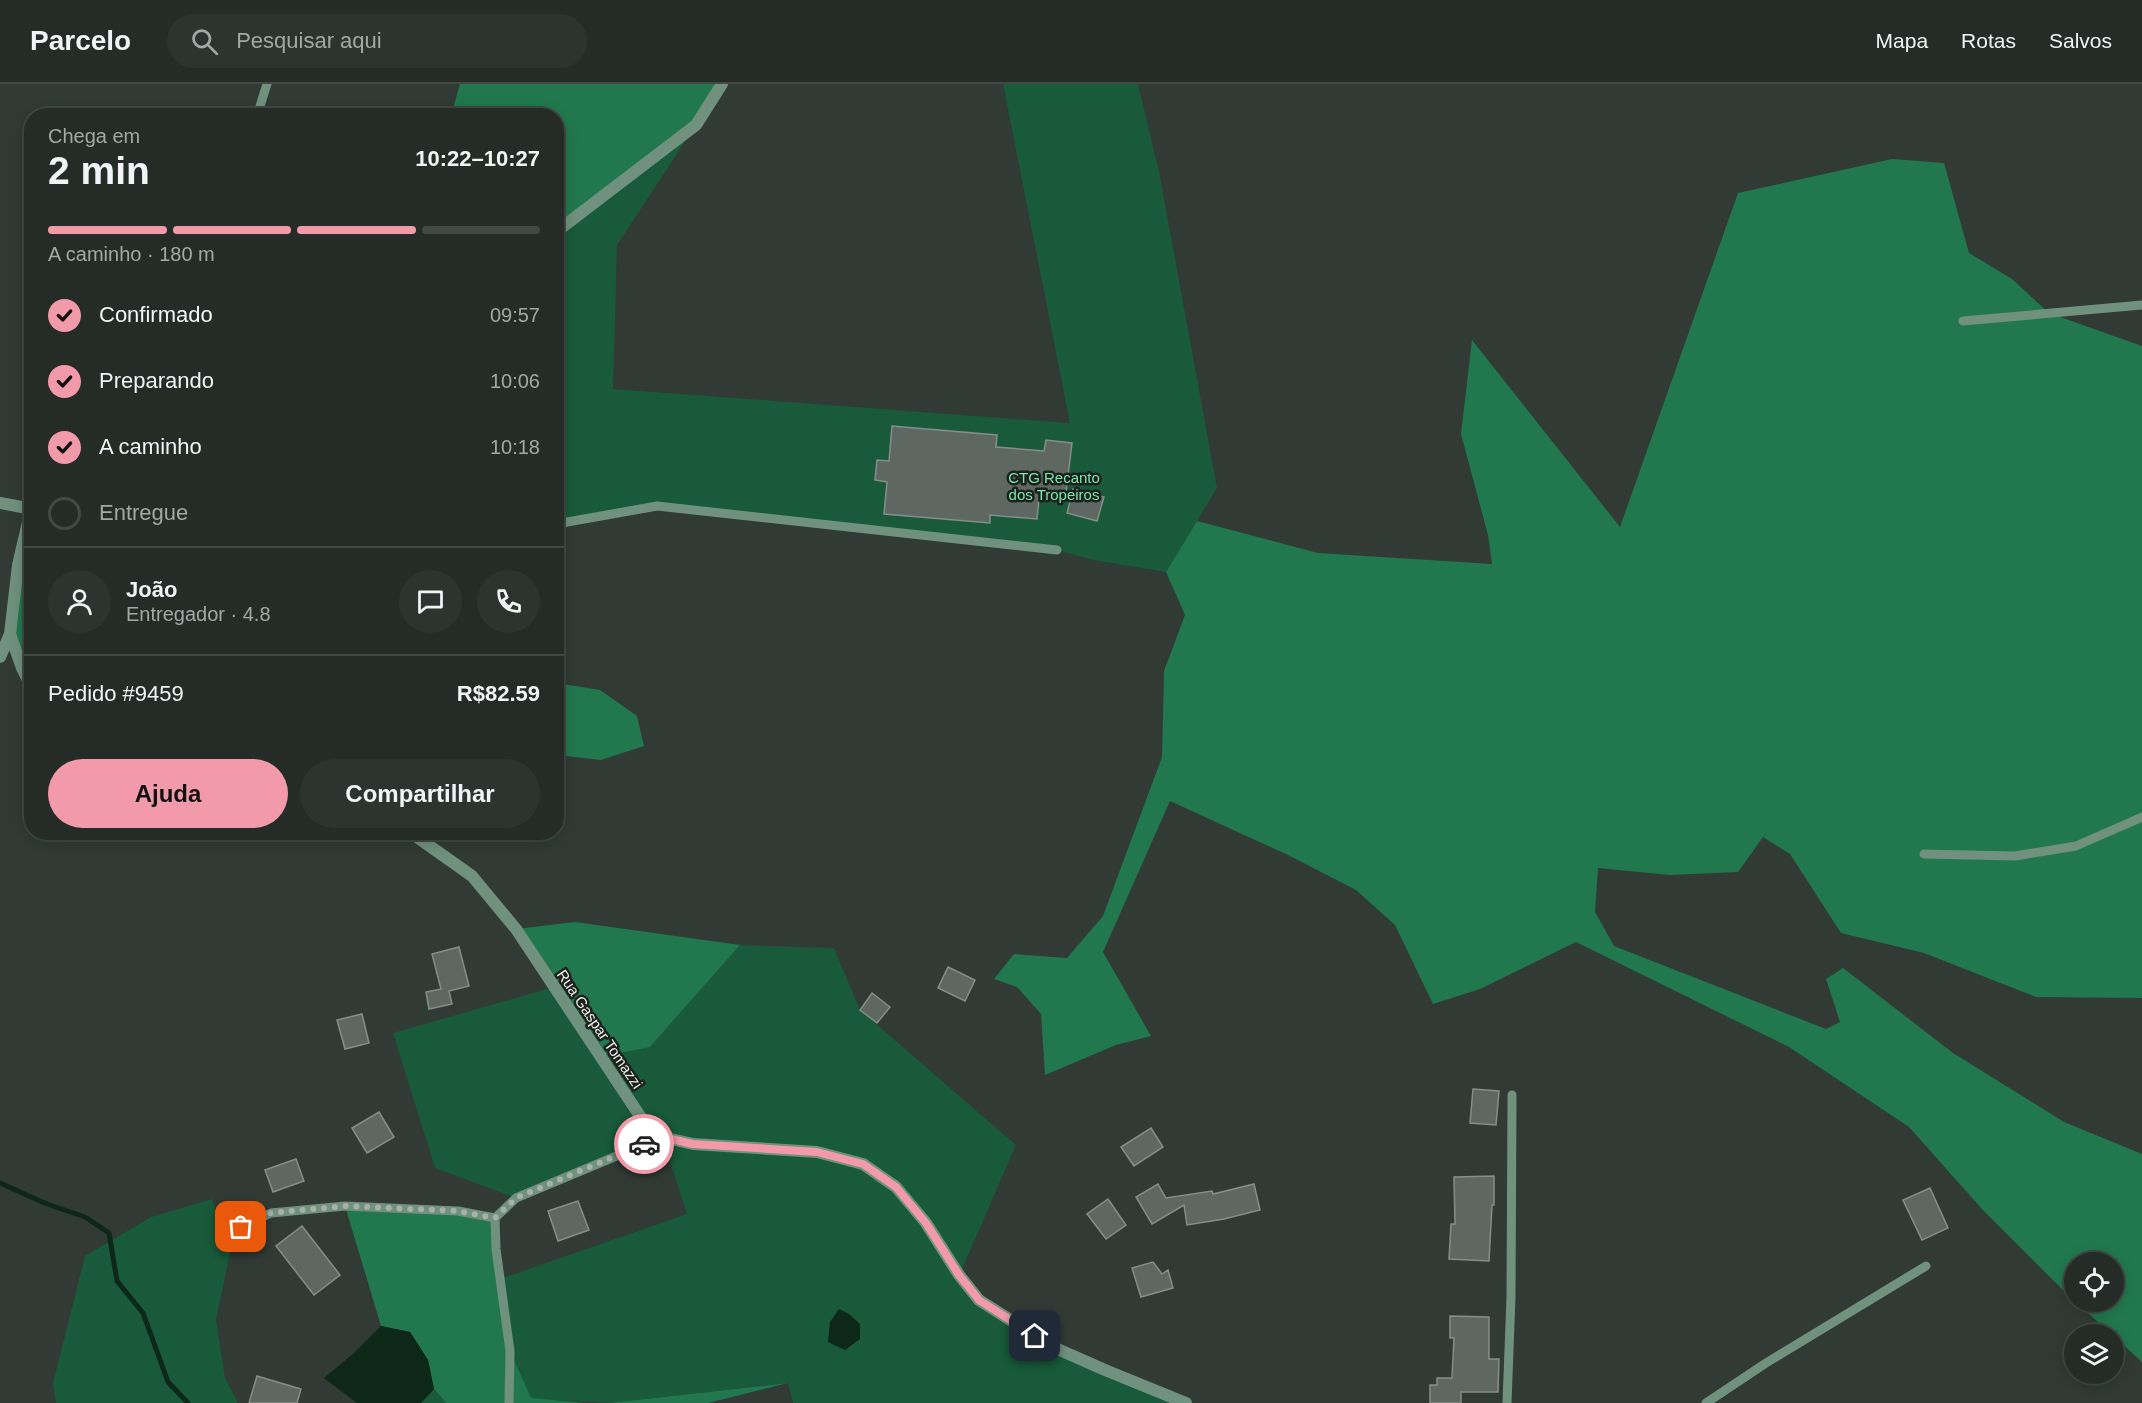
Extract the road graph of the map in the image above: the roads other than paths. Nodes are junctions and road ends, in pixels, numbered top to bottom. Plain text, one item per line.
1 (267, 84) edge
2 (722, 84) edge
3 (260, 108) edge
4 (564, 226) edge
5 (2142, 305) edge
6 (1964, 321) dead end
7 (0, 503) edge
8 (24, 508) edge
9 (564, 523) edge
10 (24, 539) edge
11 (1057, 550) dead end
12 (10, 634) junction
13 (0, 657) edge
14 (24, 672) edge
15 (2142, 817) edge
16 (421, 840) edge
17 (1924, 854) dead end
18 (1512, 1095) dead end
19 (662, 1137) junction
20 (495, 1218) junction
21 (241, 1227) dead end
22 (1926, 1266) dead end
23 (509, 1403) edge
24 (1186, 1403) edge
25 (1507, 1403) edge
26 (1706, 1403) edge

1 - 3 lane
2 - 4 street
5 - 6 lane
7 - 8 street
9 - 11 lane
10 - 12 street
12 - 13 street
12 - 14 street
15 - 17 lane
16 - 19 street, Rua Gaspar Tomazzi
18 - 25 lane
19 - 20 lane
19 - 24 street
20 - 21 lane
20 - 23 lane
22 - 26 lane

